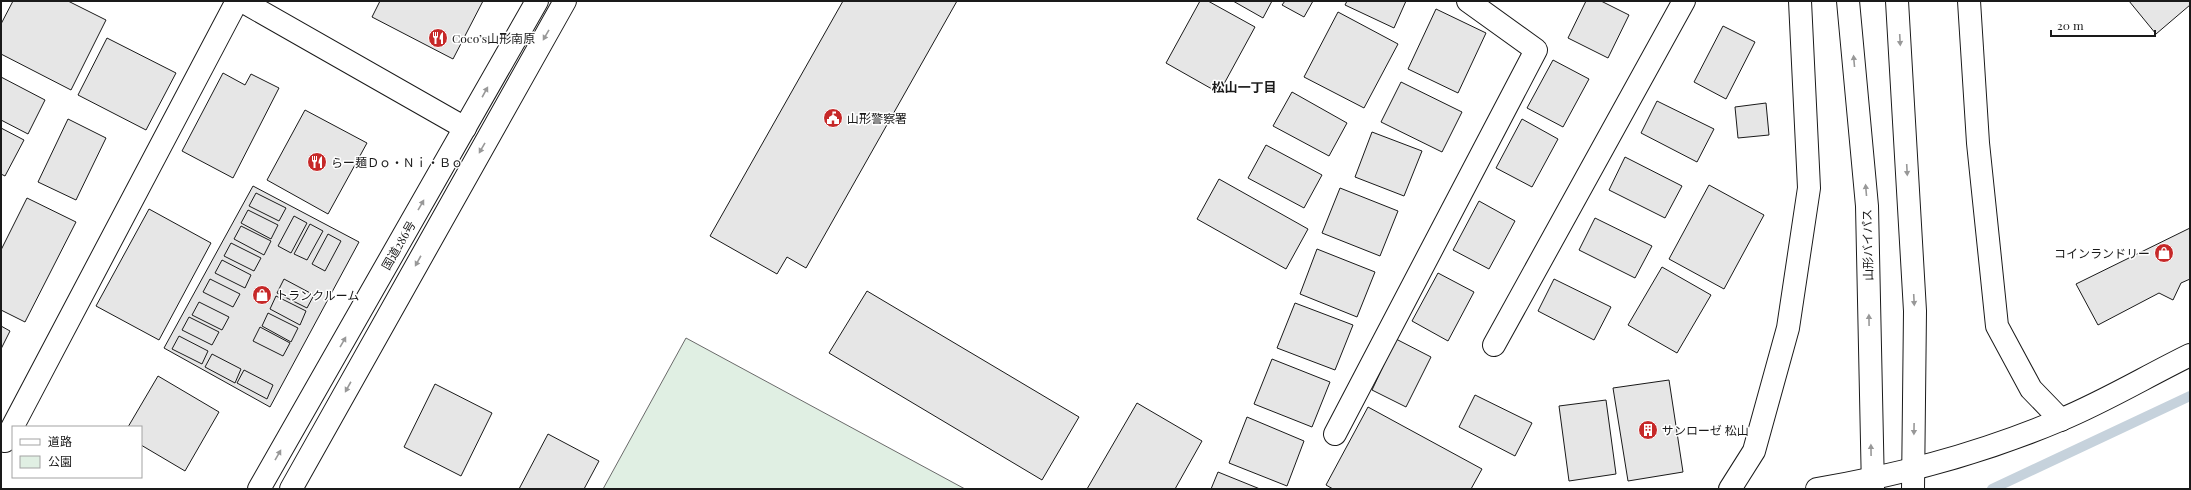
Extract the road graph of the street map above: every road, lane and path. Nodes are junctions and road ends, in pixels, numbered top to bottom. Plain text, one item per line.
1 (237, 1) edge
2 (242, 1) edge
3 (536, 1) edge
4 (565, 1) edge
5 (1468, 1) edge
6 (1684, 1) edge
7 (1800, 1) edge
8 (1848, 1) edge
9 (1897, 1) edge
10 (1969, 1) edge
11 (465, 128) junction
12 (1494, 345) dead end
13 (2190, 355) edge
14 (2061, 420) junction
15 (13, 426) edge
16 (12, 429) edge
17 (1335, 434) dead end
18 (1, 440) edge
19 (1913, 479) edge
20 (1872, 484) edge
21 (259, 489) edge
22 (291, 489) edge
23 (1730, 489) edge
24 (1817, 489) edge

1 - 15 main road
2 - 11 main road
11 -> 3 main road, 国道286号
4 -> 22 main road, 国道286号
5 - 17 main road
6 - 12 main road
7 - 23 main road
20 -> 8 main road, 山形バイパス
9 -> 19 main road
10 - 14 main road
21 -> 11 main road, 国道286号
13 - 14 main road
14 - 19 main road
16 - 18 main road
19 - 20 main road
20 - 24 main road

